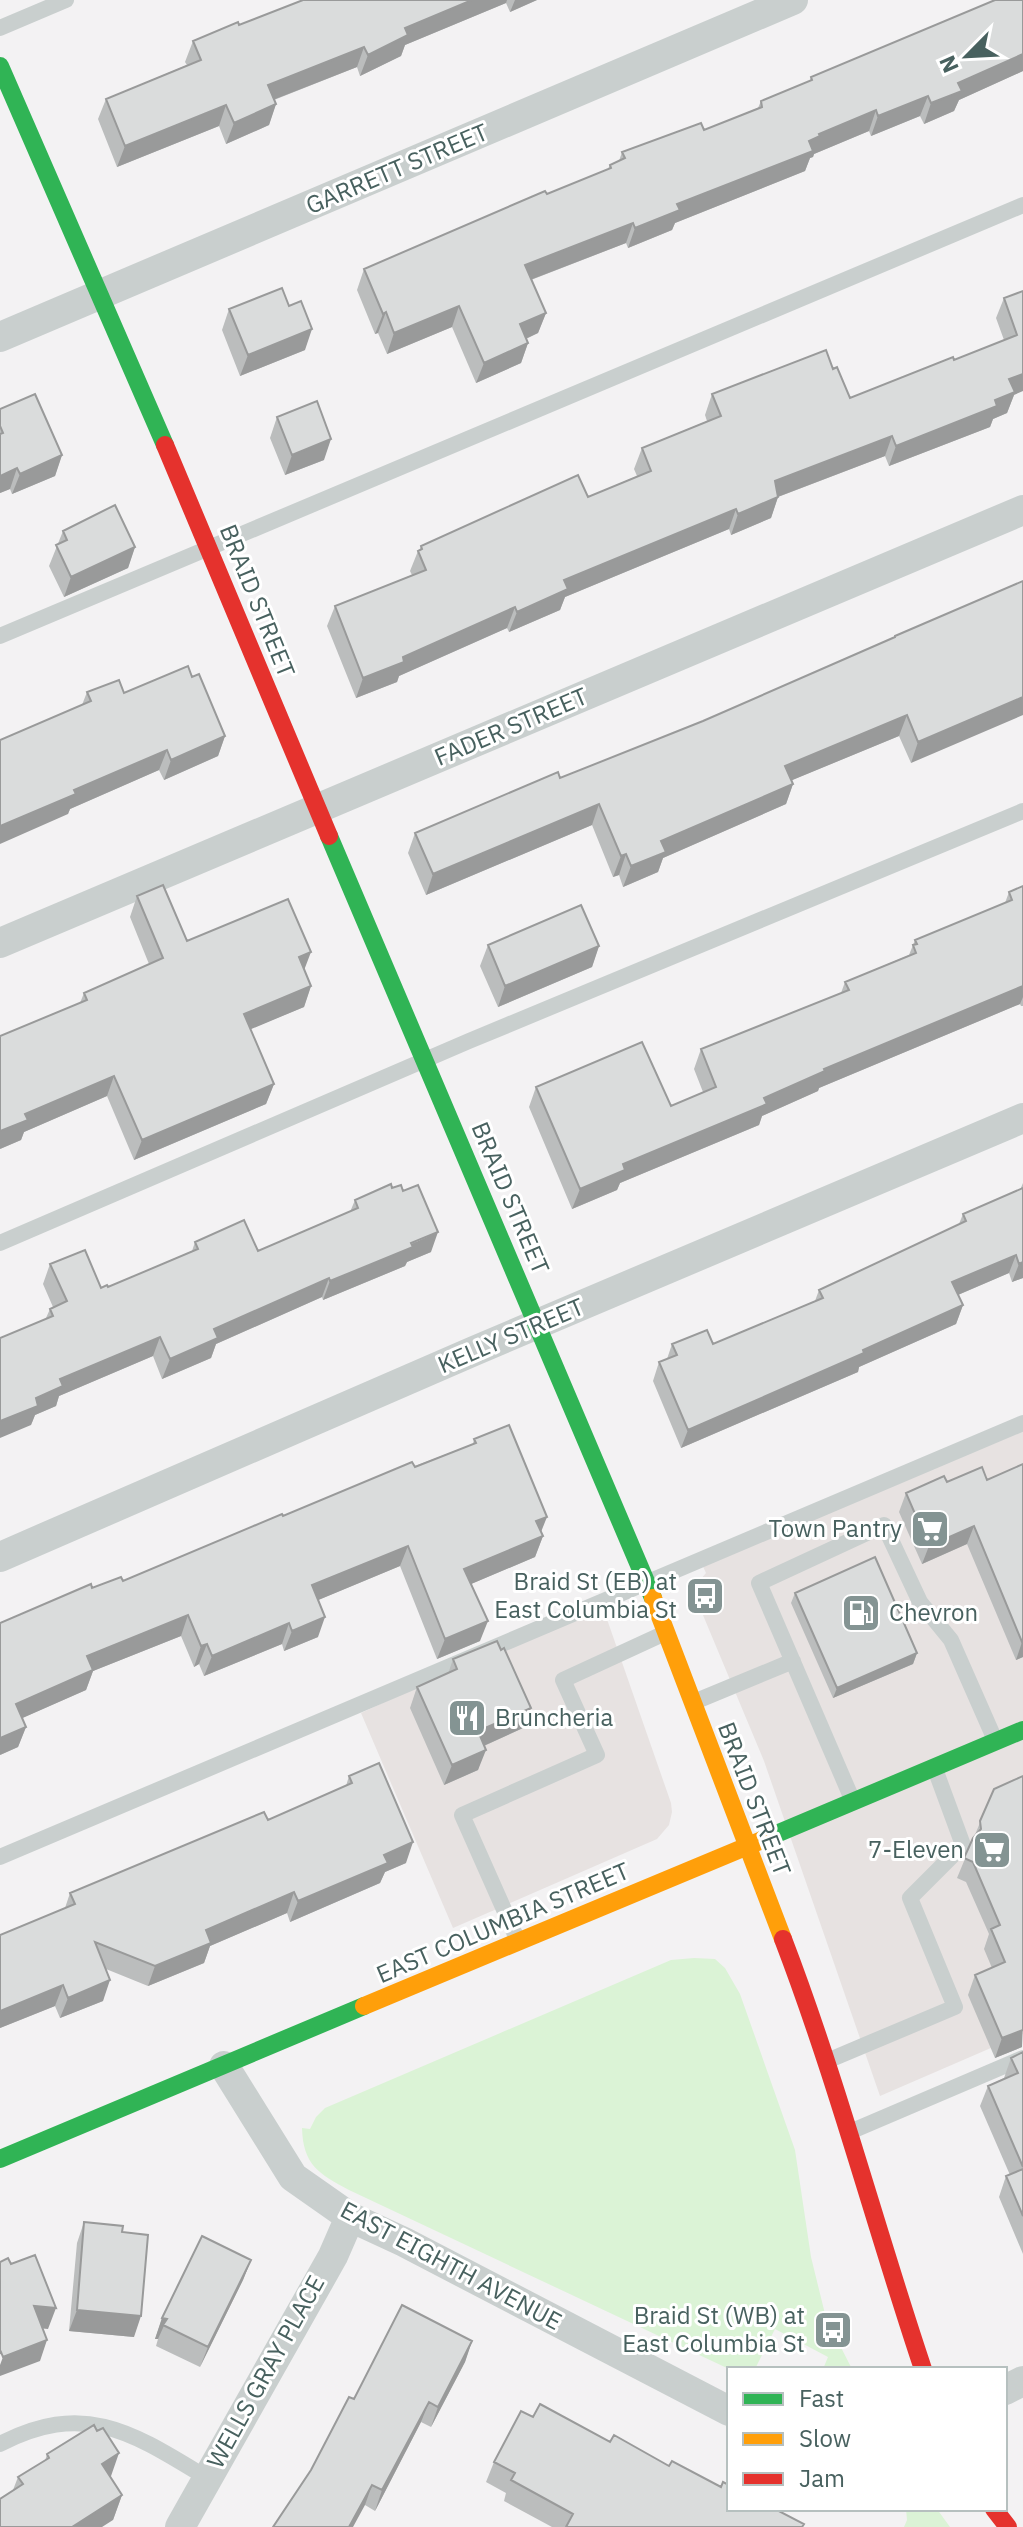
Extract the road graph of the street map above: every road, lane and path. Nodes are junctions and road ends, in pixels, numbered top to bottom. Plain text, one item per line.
1 (66, 0) edge
2 (793, 0) edge
3 (0, 28) edge
4 (0, 66) edge
5 (1023, 205) edge
6 (99, 295) junction
7 (0, 337) edge
8 (1023, 510) edge
9 (210, 548) junction
10 (0, 636) edge
11 (317, 809) junction
12 (1023, 811) edge
13 (0, 943) edge
14 (426, 1060) junction
15 (1023, 1118) edge
16 (0, 1243) edge
17 (538, 1325) junction
18 (1023, 1423) edge
19 (0, 1557) edge
20 (647, 1583) junction
21 (665, 1633) junction
22 (793, 1661) junction
23 (691, 1703) junction
24 (1023, 1730) edge
25 (995, 1742) junction
26 (935, 1768) junction
27 (853, 1802) junction
28 (748, 1847) junction
29 (0, 1857) edge
30 (519, 1943) junction
31 (1023, 2058) edge
32 (826, 2061) junction
33 (224, 2066) junction
34 (850, 2132) junction
35 (0, 2159) edge
36 (350, 2217) junction
37 (922, 2367) edge
38 (727, 2410) edge
39 (0, 2444) edge
40 (207, 2478) junction
41 (996, 2511) edge
42 (180, 2527) edge
43 (1008, 2527) edge

1 - 3 lane
2 - 6 street, GARRETT STREET
4 - 6 main road, BRAID STREET
5 - 9 lane
6 - 7 street, GARRETT STREET
6 - 9 main road, BRAID STREET
8 - 11 street, FADER STREET
9 - 10 lane
9 - 11 main road, BRAID STREET
11 - 13 street, FADER STREET
11 - 14 main road, BRAID STREET
12 - 14 lane
14 - 16 lane
14 - 17 main road, BRAID STREET
15 - 17 street, KELLY STREET
17 - 19 street, KELLY STREET
17 - 20 main road, BRAID STREET
18 - 20 lane
20 - 21 main road, BRAID STREET
20 - 29 lane
21 - 23 main road, BRAID STREET
21 - 30 lane
22 - 23 lane
22 - 25 lane
22 - 27 lane
23 - 28 main road, BRAID STREET
24 - 25 main road, EAST COLUMBIA STREET
25 - 26 main road, EAST COLUMBIA STREET
26 - 27 main road, EAST COLUMBIA STREET
26 - 32 lane
27 - 28 main road, EAST COLUMBIA STREET
28 - 30 main road, EAST COLUMBIA STREET
28 - 32 main road, BRAID STREET
30 - 33 main road, EAST COLUMBIA STREET
31 - 34 lane
32 - 34 main road, BRAID STREET
33 - 35 main road, EAST COLUMBIA STREET
33 - 36 street, EAST EIGHTH AVENUE
34 - 37 main road, BRAID STREET
36 - 38 street, EAST EIGHTH AVENUE
36 - 40 street, WELLS GRAY PLACE
39 - 40 lane
40 - 42 street, WELLS GRAY PLACE
41 - 43 main road

